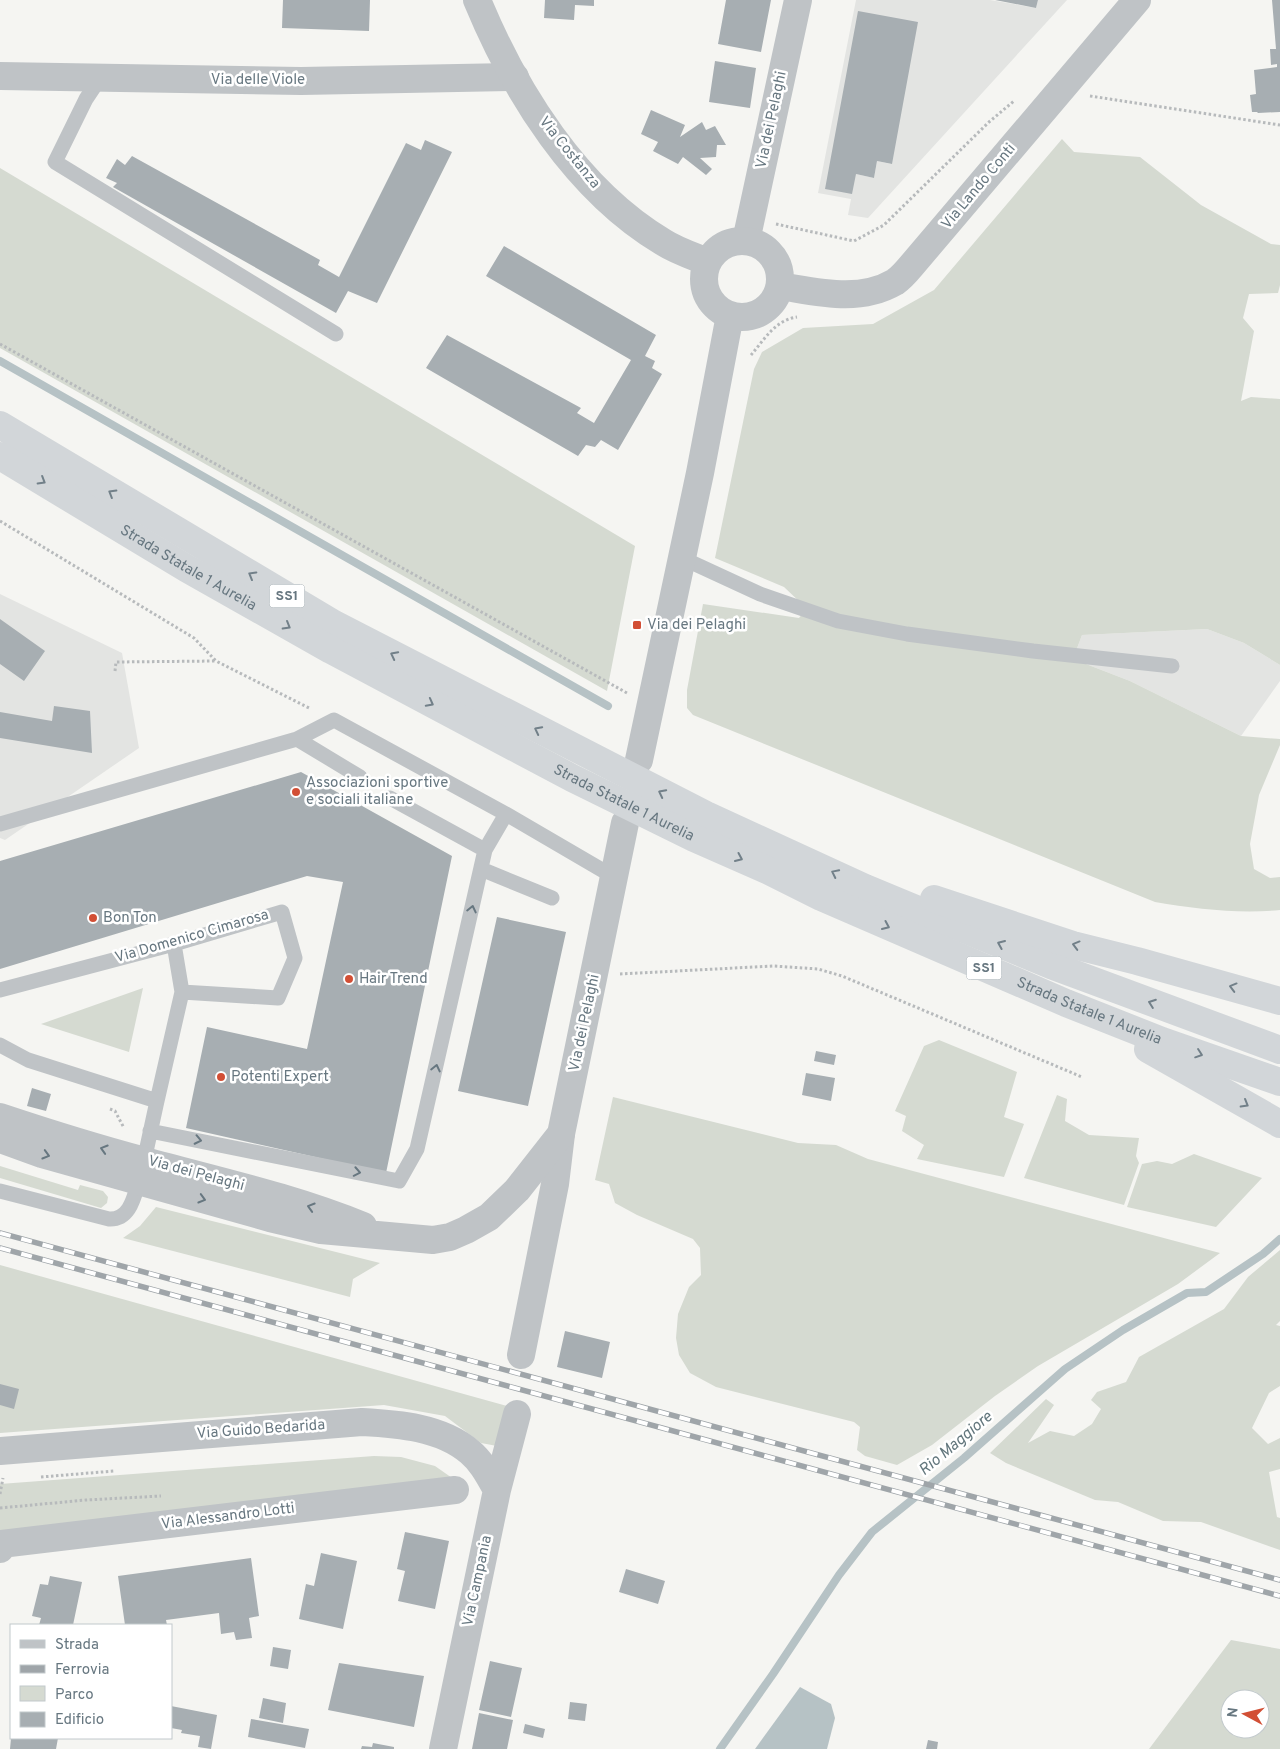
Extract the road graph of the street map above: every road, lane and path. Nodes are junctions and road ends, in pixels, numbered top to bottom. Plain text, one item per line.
1 (477, 0) edge
2 (798, 0) edge
3 (1137, 0) edge
4 (0, 76) edge
5 (100, 78) junction
6 (515, 78) junction
7 (746, 241) junction
8 (708, 262) junction
9 (780, 286) junction
10 (730, 315) junction
11 (336, 334) dead end
12 (0, 344) edge
13 (0, 425) edge
14 (0, 456) edge
15 (0, 521) edge
16 (682, 558) junction
17 (216, 661) junction
18 (1172, 666) dead end
19 (115, 672) dead end
20 (650, 705) junction
21 (334, 720) junction
22 (297, 740) junction
23 (639, 760) dead end
24 (360, 777) dead end
25 (390, 798) dead end
26 (506, 814) junction
27 (625, 823) dead end
28 (0, 824) edge
29 (700, 826) junction
30 (486, 850) junction
31 (481, 869) junction
32 (614, 877) junction
33 (865, 888) junction
34 (552, 898) dead end
35 (174, 944) junction
36 (595, 976) junction
37 (0, 990) edge
38 (182, 992) junction
39 (1280, 1001) edge
40 (1066, 1003) junction
41 (0, 1045) edge
42 (1280, 1050) edge
43 (1082, 1077) dead end
44 (1280, 1082) edge
45 (157, 1101) junction
46 (0, 1117) edge
47 (1280, 1124) edge
48 (150, 1131) junction
49 (561, 1134) junction
50 (0, 1138) edge
51 (142, 1171) junction
52 (0, 1191) edge
53 (521, 1355) dead end
54 (517, 1414) dead end
55 (0, 1451) edge
56 (120, 1470) dead end
57 (12, 1477) dead end
58 (32, 1477) dead end
59 (1, 1478) edge
60 (454, 1490) dead end
61 (497, 1490) junction
62 (0, 1494) edge
63 (0, 1546) edge
64 (443, 1749) edge

1 - 6 street, Via Costanza
2 - 7 street, Via dei Pelaghi
3 - 9 street, Via Lando Conti
4 - 5 street, Via delle Viole
5 - 6 street, Via delle Viole
5 - 11 lane
6 - 8 street, Via Costanza
7 - 8 street
7 - 9 street
8 - 10 street
9 - 10 street
10 - 16 street
12 - 20 path
29 -> 13 highway, Strada Statale 1 Aurelia / SS1
14 -> 29 highway, Strada Statale 1 Aurelia / SS1
15 - 17 path
16 - 18 lane
16 - 20 street
17 - 19 path
17 - 21 path
20 - 23 street
21 - 22 lane
21 - 26 lane
22 - 24 lane
22 - 28 lane
25 - 30 lane
26 - 30 lane
26 - 32 lane
27 - 32 street, Via dei Pelaghi
33 -> 29 highway, Strada Statale 1 Aurelia / SS1
29 -> 40 highway, Strada Statale 1 Aurelia / SS1
30 - 31 lane
31 - 34 lane
48 -> 31 lane
32 - 36 street, Via dei Pelaghi
39 -> 33 highway
42 -> 33 highway, Strada Statale 1 Aurelia / SS1
35 - 37 lane, Via Domenico Cimarosa
35 - 38 lane
35 - 38 lane, Via Domenico Cimarosa
36 - 43 path
36 - 49 street, Via dei Pelaghi
38 - 45 lane
40 -> 44 highway, Strada Statale 1 Aurelia / SS1
40 -> 47 highway
41 - 45 lane
45 - 48 lane
51 -> 46 street, Via dei Pelaghi
48 - 51 lane
49 - 51 street, Via dei Pelaghi
49 - 53 street, Via dei Pelaghi
50 -> 51 street, Via dei Pelaghi
51 - 52 lane
54 - 61 street, Via Campania
55 - 61 street, Via Guido Bedarida
56 - 58 path
57 - 59 path
59 - 62 path
60 - 63 street, Via Alessandro Lotti
61 - 64 street, Via Campania

